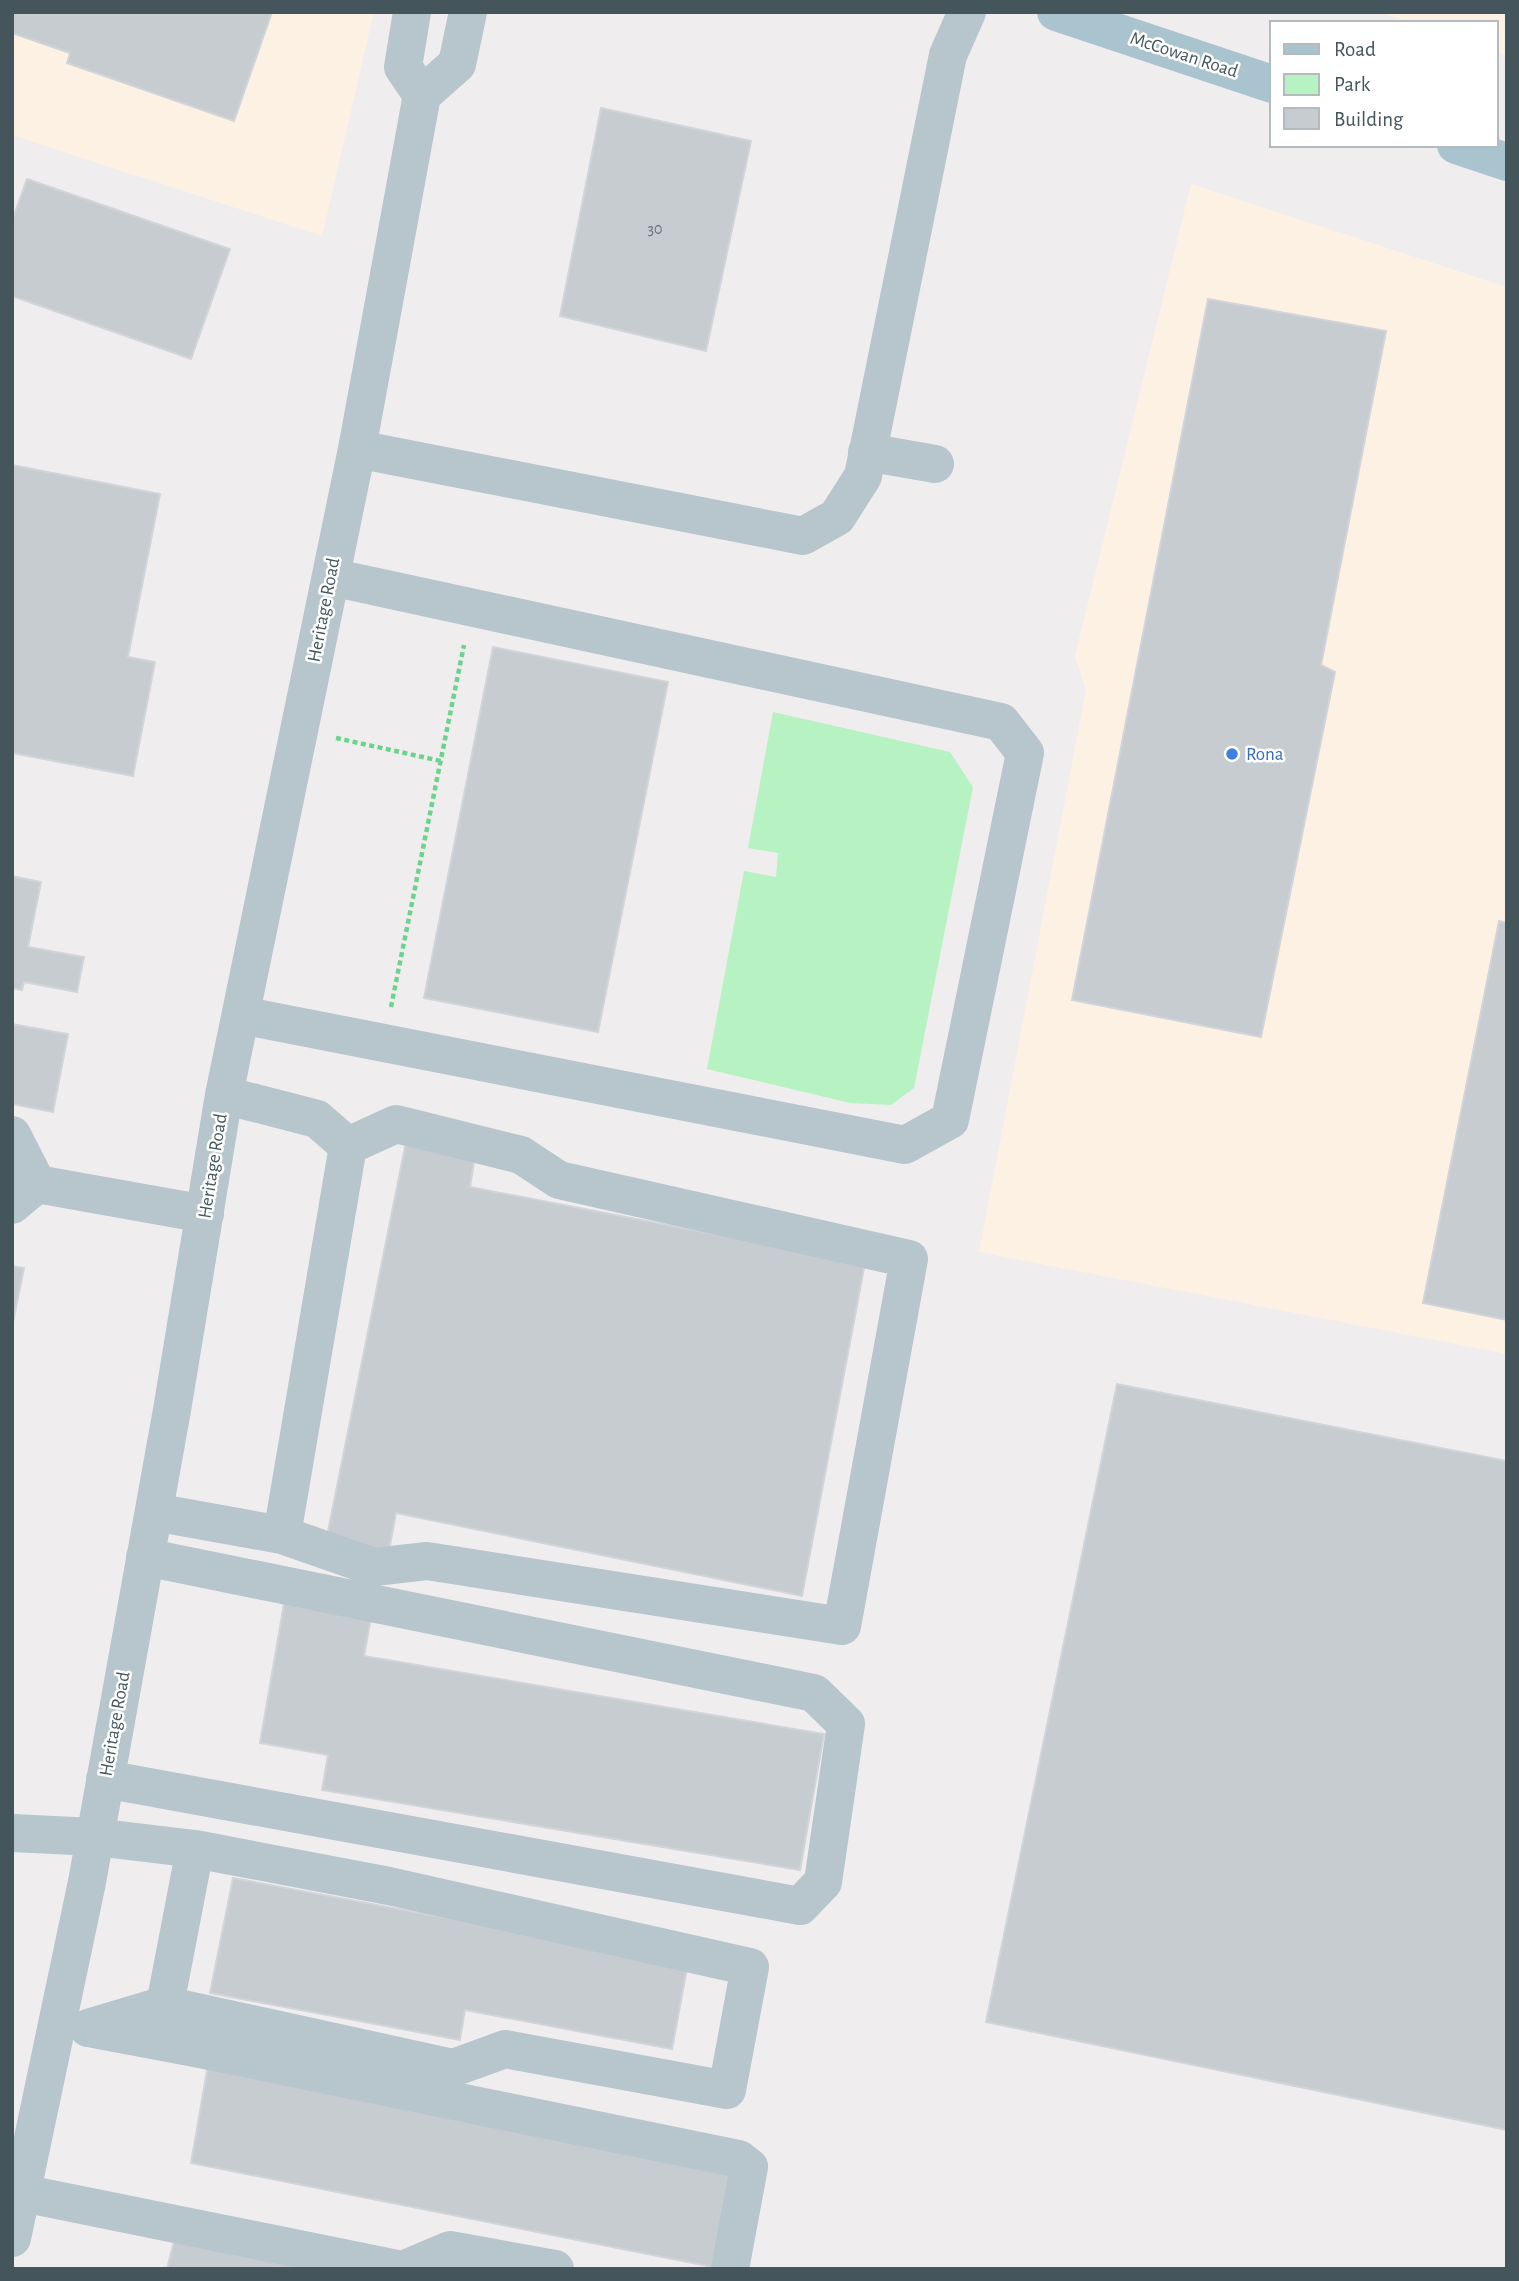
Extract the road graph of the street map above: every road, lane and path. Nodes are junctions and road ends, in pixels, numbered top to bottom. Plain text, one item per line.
1 (412, 12) edge
2 (468, 12) edge
3 (967, 12) edge
4 (1056, 12) edge
5 (1270, 83) edge
6 (422, 95) junction
7 (1462, 147) edge
8 (1507, 162) edge
9 (357, 449) junction
10 (867, 452) junction
11 (934, 464) dead end
12 (331, 577) junction
13 (472, 608) junction
14 (300, 730) junction
15 (441, 761) junction
16 (241, 1015) junction
17 (384, 1042) junction
18 (225, 1095) junction
19 (12, 1135) edge
20 (348, 1146) junction
21 (25, 1195) edge
22 (205, 1214) junction
23 (154, 1512) junction
24 (282, 1535) junction
25 (145, 1557) junction
26 (105, 1780) junction
27 (12, 1833) edge
28 (95, 1837) junction
29 (195, 1849) junction
30 (165, 2005) junction
31 (73, 2026) junction
32 (23, 2134) edge
33 (22, 2193) junction
34 (12, 2238) edge
35 (398, 2269) edge
36 (405, 2269) edge
37 (555, 2269) edge
38 (730, 2269) edge

1 - 6 street
2 - 6 street
3 - 10 street
4 - 5 main road, McCowan Road
6 - 9 street, Heritage Road
7 - 8 main road
9 - 10 street
9 - 12 street, Heritage Road
10 - 11 street
12 - 13 street
12 - 14 street, Heritage Road
13 - 15 path
13 - 17 street
14 - 15 path
14 - 16 street, Heritage Road
15 - 17 path
16 - 17 street
16 - 18 street, Heritage Road
18 - 20 street
18 - 22 street, Heritage Road
19 - 21 street
20 - 24 street
20 - 24 street
21 - 22 street
22 - 23 street, Heritage Road
23 - 24 street
23 - 25 street, Heritage Road
25 - 26 street, Heritage Road
25 - 26 street
26 - 28 street, Heritage Road
27 - 28 street
28 - 29 street
28 - 31 street, Heritage Road
29 - 30 street
29 - 30 street
30 - 31 street
31 - 32 street, Heritage Road
31 - 38 street
32 - 33 street, Heritage Road
33 - 34 street, Heritage Road
33 - 35 street
36 - 37 street

